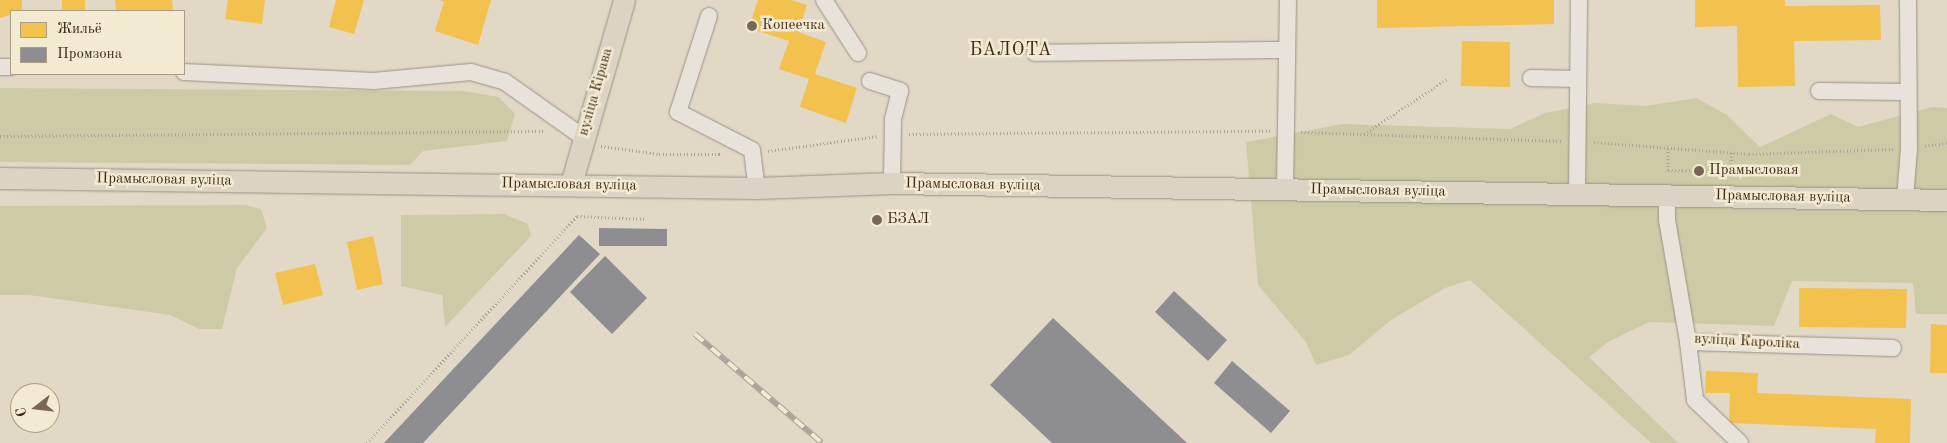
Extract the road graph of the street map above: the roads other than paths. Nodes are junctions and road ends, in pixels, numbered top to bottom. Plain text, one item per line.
1 (624, 0) edge
2 (824, 0) edge
3 (1288, 0) edge
4 (1579, 0) edge
5 (1908, 0) edge
6 (709, 16) dead end
7 (1286, 50) junction
8 (1035, 53) dead end
9 (858, 54) dead end
10 (185, 72) edge
11 (1531, 78) dead end
12 (1578, 79) junction
13 (870, 81) dead end
14 (1819, 92) dead end
15 (1908, 92) junction
16 (582, 140) junction
17 (0, 178) edge
18 (892, 183) junction
19 (571, 184) junction
20 (758, 188) junction
21 (1285, 189) junction
22 (1578, 193) junction
23 (1667, 195) junction
24 (1904, 199) junction
25 (1947, 200) edge
26 (1688, 342) junction
27 (1893, 348) dead end
28 (1740, 443) edge

1 - 16 main road, вуліца Кірава
2 - 9 street
3 - 7 street
4 - 12 street
5 - 15 street
6 - 20 street
7 - 8 street
7 - 21 street
10 - 16 street
11 - 12 street
12 - 22 street
13 - 18 street
14 - 15 street
15 - 24 street
16 - 19 main road, вуліца Кірава
17 - 19 main road, Прамысловая вуліца
18 - 20 main road, Прамысловая вуліца
18 - 21 main road, Прамысловая вуліца
19 - 20 main road, Прамысловая вуліца
21 - 22 main road, Прамысловая вуліца
22 - 23 main road, Прамысловая вуліца
23 - 24 main road, Прамысловая вуліца
23 - 26 street, вуліца Кароліка
24 - 25 main road, Прамысловая вуліца
26 - 27 street, вуліца Кароліка
26 - 28 street

